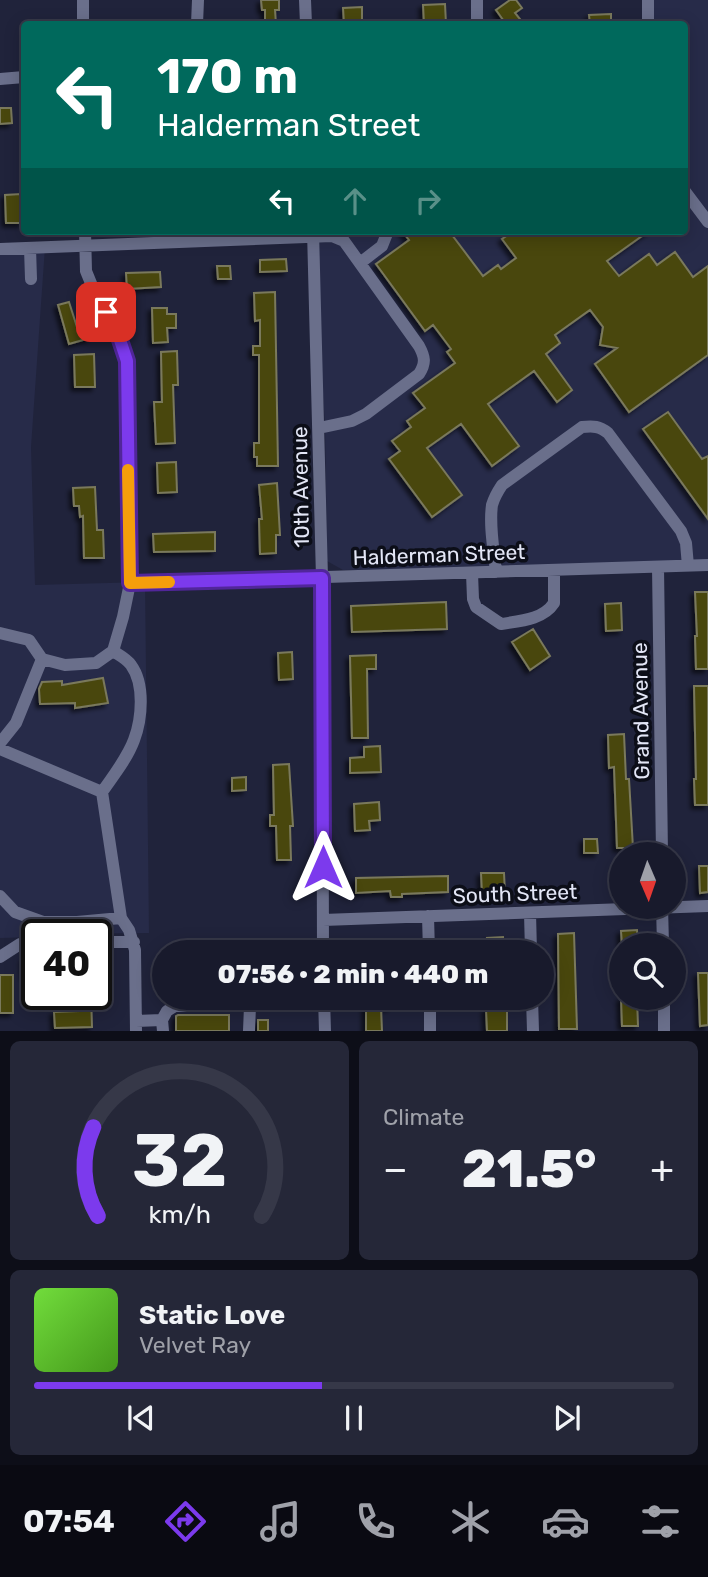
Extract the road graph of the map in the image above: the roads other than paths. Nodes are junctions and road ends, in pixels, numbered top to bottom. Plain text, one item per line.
1 (83, 0) edge
2 (198, 0) edge
3 (305, 0) edge
4 (477, 0) edge
5 (648, 0) edge
6 (83, 21) edge
7 (197, 21) edge
8 (306, 21) edge
9 (477, 21) edge
10 (648, 21) edge
11 (21, 78) edge
12 (0, 79) edge
13 (688, 195) edge
14 (708, 222) edge
15 (85, 235) edge
16 (256, 235) edge
17 (313, 235) edge
18 (322, 235) edge
19 (386, 235) edge
20 (198, 236) edge
21 (85, 245) junction
22 (30, 248) junction
23 (0, 249) edge
24 (360, 263) junction
25 (32, 279) dead end
26 (318, 428) junction
27 (708, 565) edge
28 (688, 566) junction
29 (658, 567) junction
30 (554, 570) junction
31 (496, 572) junction
32 (472, 573) junction
33 (322, 578) junction
34 (130, 583) junction
35 (0, 633) edge
36 (113, 651) junction
37 (42, 659) junction
38 (0, 743) edge
39 (0, 749) edge
40 (102, 792) junction
41 (662, 842) edge
42 (0, 896) edge
43 (686, 906) edge
44 (708, 906) edge
45 (609, 909) edge
46 (530, 913) junction
47 (428, 916) junction
48 (121, 918) junction
49 (323, 920) junction
50 (324, 940) edge
51 (429, 940) edge
52 (531, 940) edge
53 (112, 942) edge
54 (134, 942) junction
55 (21, 944) edge
56 (0, 957) edge
57 (324, 1010) edge
58 (430, 1010) edge
59 (532, 1010) edge
60 (664, 1010) edge
61 (163, 1025) edge
62 (136, 1026) edge
63 (250, 1031) edge
64 (325, 1031) edge
65 (430, 1031) edge
66 (533, 1031) edge
67 (664, 1031) edge

1 - 6 street
2 - 7 street
3 - 8 street
4 - 9 street
5 - 10 street
11 - 12 street
13 - 14 street
15 - 21 street
16 - 20 street
17 - 26 street, 10th Avenue
18 - 24 street
19 - 24 street
20 - 21 street
21 - 22 street
21 - 34 street
22 - 23 street
22 - 25 street
24 - 26 street
26 - 33 street, 10th Avenue
27 - 28 street, Halderman Street
28 - 29 street, Halderman Street
28 - 31 street
29 - 30 street, Halderman Street
29 - 41 street, Grand Avenue
30 - 31 street, Halderman Street
30 - 32 street
31 - 32 street, Halderman Street
32 - 33 street, Halderman Street
33 - 34 street, Halderman Street
33 - 49 street, 10th Avenue
34 - 36 street
35 - 37 street
36 - 37 street
36 - 40 street
37 - 38 street
39 - 40 street
40 - 48 street
42 - 48 street
43 - 44 street, South Street
45 - 46 street, South Street
46 - 47 street, South Street
46 - 52 street
47 - 49 street, South Street
47 - 51 street
48 - 54 street
49 - 50 street, 10th Avenue
53 - 54 street
54 - 62 street
55 - 56 street
57 - 64 street
58 - 65 street
59 - 66 street
60 - 67 street
61 - 62 street
61 - 63 street

